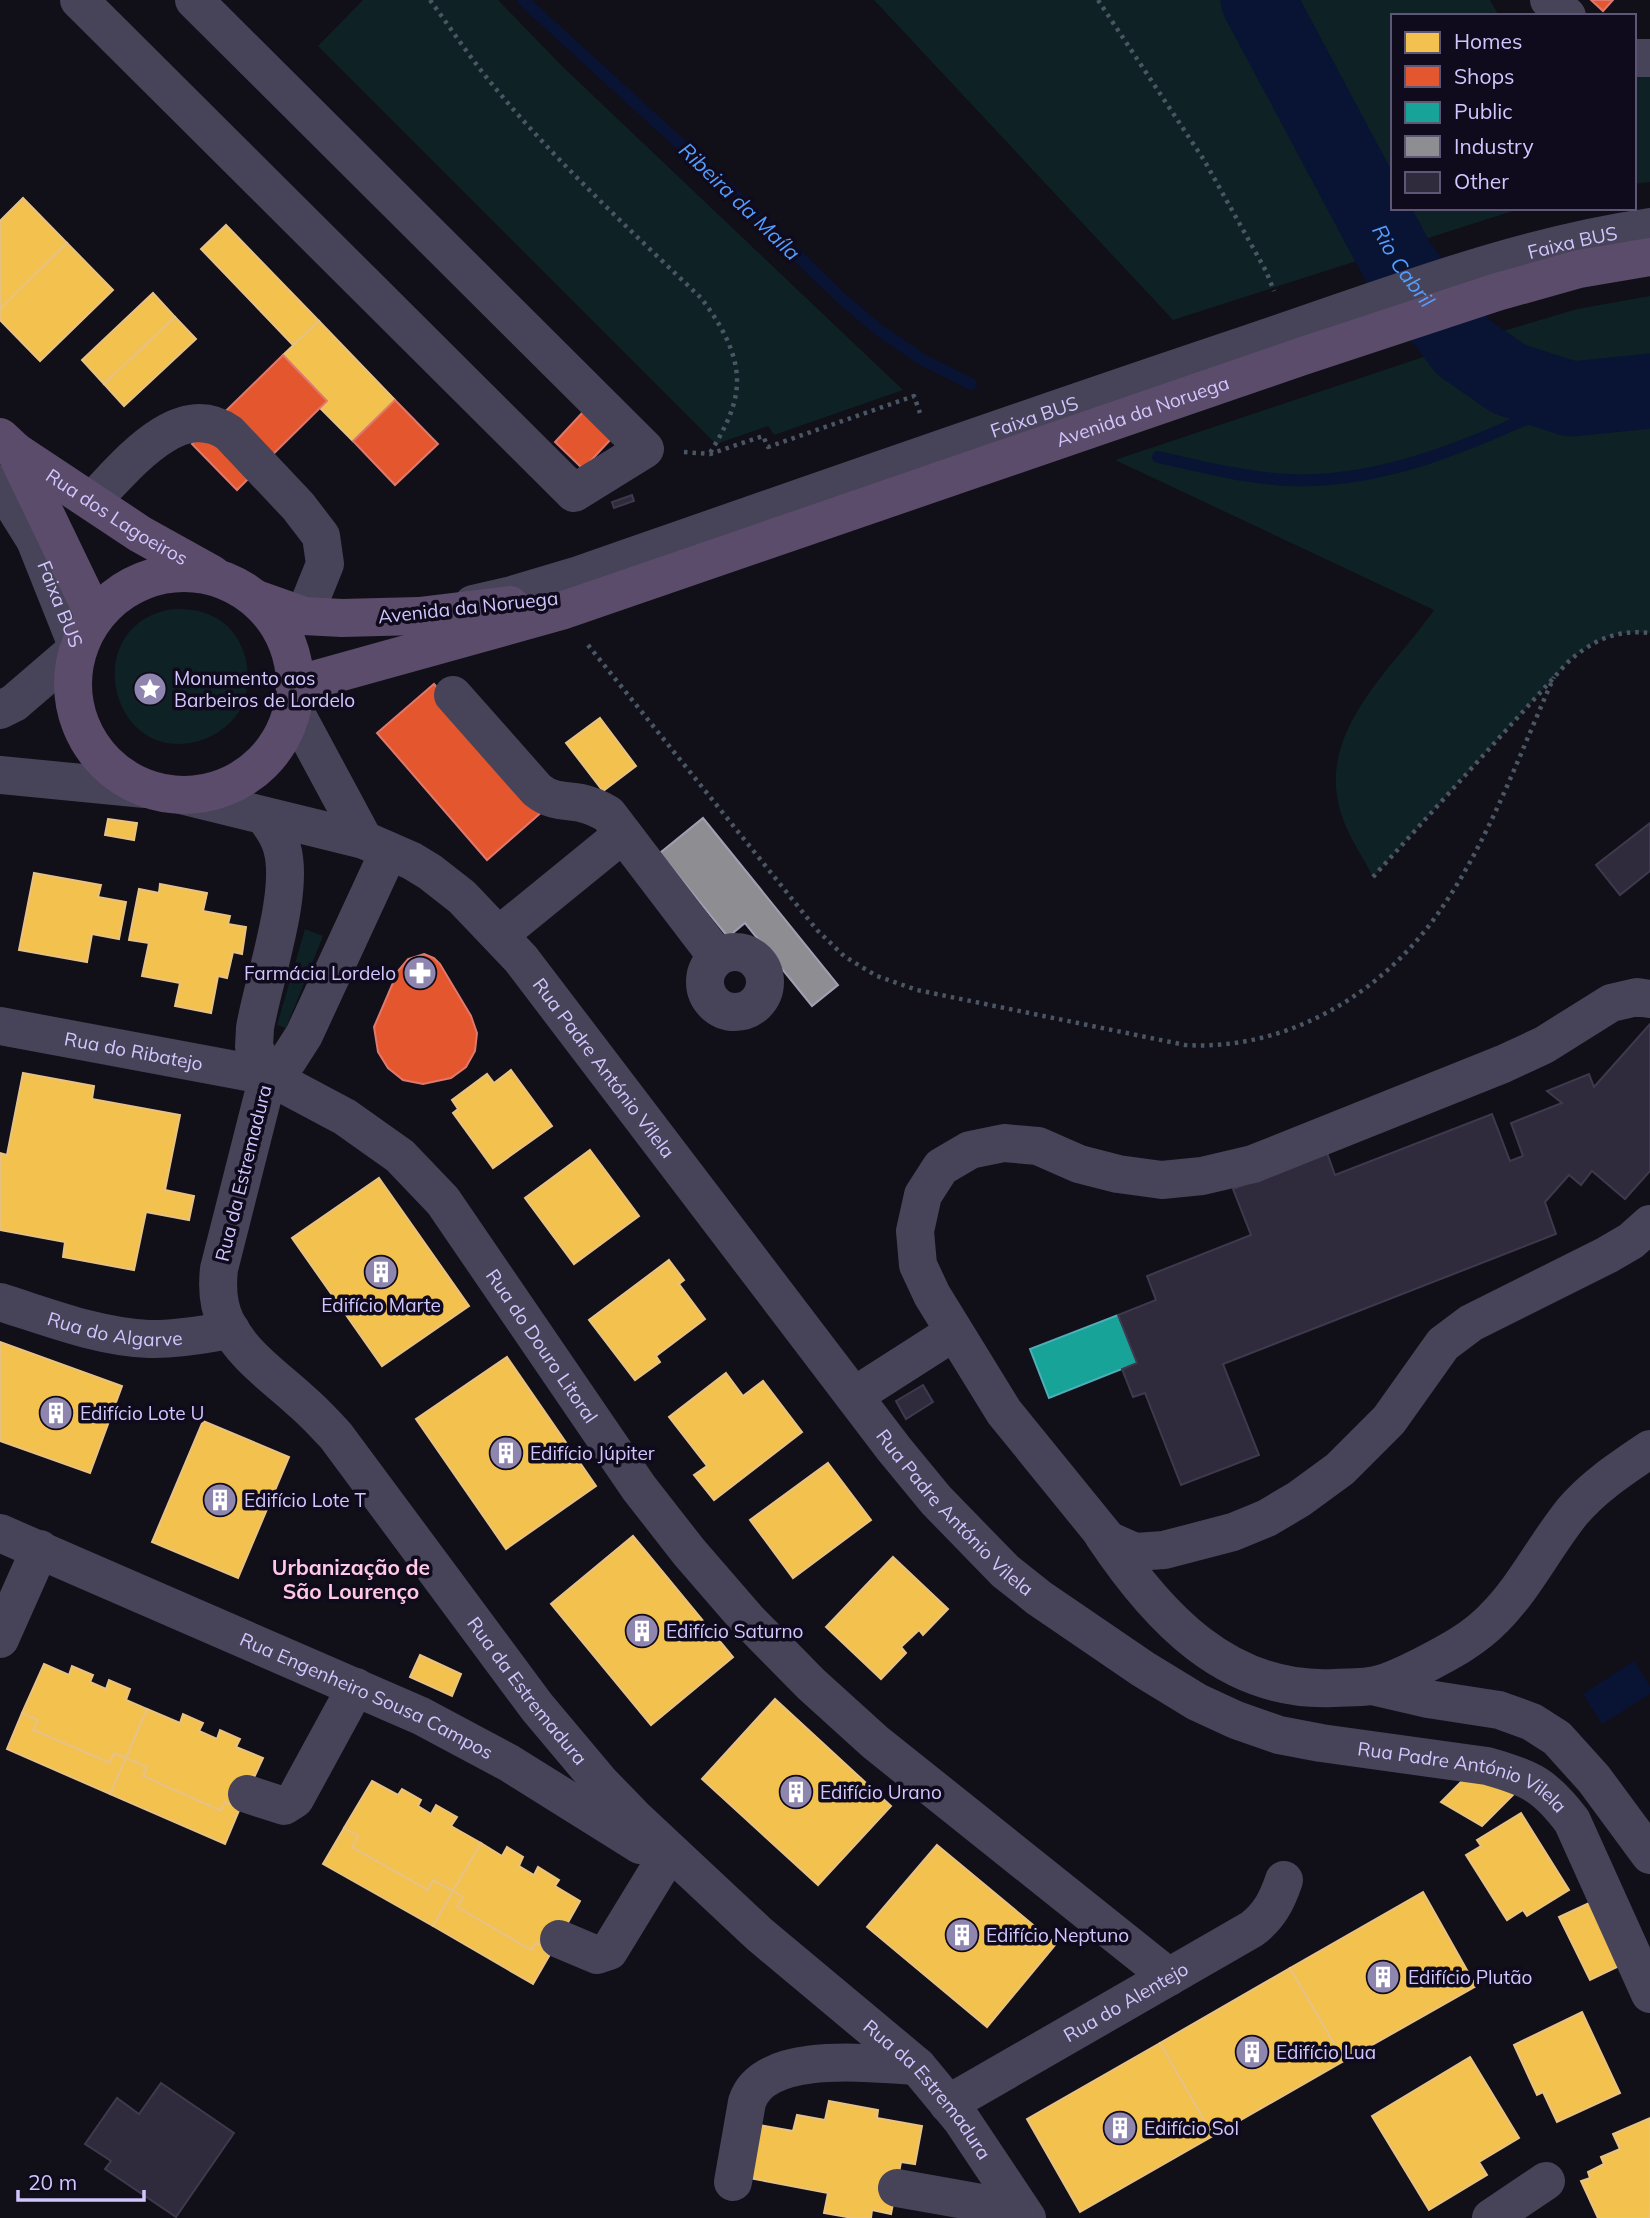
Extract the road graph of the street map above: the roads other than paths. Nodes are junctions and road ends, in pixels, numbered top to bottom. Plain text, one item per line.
1 (79, 0) edge
2 (194, 0) edge
3 (1549, 0) edge
4 (1565, 14) edge
5 (1650, 227) edge
6 (1650, 257) edge
7 (1493, 278) junction
8 (1295, 344) junction
9 (5, 457) edge
10 (92, 501) junction
11 (220, 579) junction
12 (640, 583) junction
13 (256, 599) junction
14 (419, 615) junction
15 (304, 616) junction
16 (87, 633) junction
17 (0, 687) edge
18 (453, 695) dead end
19 (294, 697) junction
20 (0, 710) edge
21 (0, 775) edge
22 (163, 792) junction
23 (264, 816) junction
24 (623, 834) junction
25 (377, 845) junction
26 (499, 935) junction
27 (717, 957) dead end
28 (1650, 999) edge
29 (0, 1026) edge
30 (268, 1076) junction
31 (1650, 1224) edge
32 (0, 1302) edge
33 (230, 1330) junction
34 (954, 1332) junction
35 (854, 1396) junction
36 (1650, 1449) edge
37 (1096, 1524) junction
38 (0, 1532) edge
39 (40, 1549) junction
40 (0, 1639) edge
41 (1371, 1686) junction
42 (356, 1687) junction
43 (247, 1794) dead end
44 (1650, 1855) edge
45 (664, 1861) junction
46 (1284, 1880) dead end
47 (713, 1892) junction
48 (559, 1939) dead end
49 (1169, 1977) junction
50 (1650, 1994) edge
51 (916, 2066) junction
52 (948, 2104) junction
53 (1546, 2181) dead end
54 (733, 2182) dead end
55 (897, 2188) dead end
56 (1024, 2214) edge
57 (1490, 2218) edge

1 - 2 street
3 - 4 street
5 - 7 street, Faixa BUS
6 - 7 main road, Avenida da Noruega
7 - 8 main road, Avenida da Noruega
8 - 12 main road, Avenida da Noruega
8 - 14 street, Faixa BUS
9 - 10 main road, Rua dos Lagoeiros
9 - 16 main road, Rua dos Lagoeiros
10 - 11 main road, Rua dos Lagoeiros
10 - 15 street
11 - 13 main road
11 - 16 main road
12 - 14 main road, Avenida da Noruega
12 - 19 main road, Avenida da Noruega
13 - 15 main road, Avenida da Noruega
13 - 19 main road
14 - 15 main road, Avenida da Noruega
16 - 17 street, Faixa BUS
16 - 20 street
16 - 22 main road
18 - 24 street
19 - 22 main road
19 - 25 street
21 - 22 street
22 - 23 street, Rua Padre António Vilela
23 - 25 street, Rua Padre António Vilela
23 - 30 street, Rua da Estremadura
24 - 26 street
24 - 27 street
25 - 26 street, Rua Padre António Vilela
25 - 30 street, Rua da Estremadura
26 - 35 street, Rua Padre António Vilela
28 - 34 street
29 - 30 street, Rua do Ribatejo
30 - 33 street, Rua da Estremadura
30 - 49 street, Rua do Douro Litoral
31 - 37 street
32 - 33 street, Rua do Algarve
33 - 47 street, Rua da Estremadura
34 - 35 street
34 - 37 street
35 - 50 street, Rua Padre António Vilela
36 - 41 street
37 - 41 street
38 - 39 street, Rua Engenheiro Sousa Campos
39 - 40 street
39 - 42 street, Rua Engenheiro Sousa Campos
41 - 44 street
42 - 43 street
42 - 45 street, Rua Engenheiro Sousa Campos
45 - 47 street, Rua Engenheiro Sousa Campos
45 - 48 street
46 - 49 street, Rua do Alentejo
47 - 51 street, Rua da Estremadura
49 - 52 street, Rua do Alentejo
51 - 52 street, Rua da Estremadura
51 - 54 street
52 - 56 street, Rua da Estremadura
53 - 57 street
55 - 56 street

